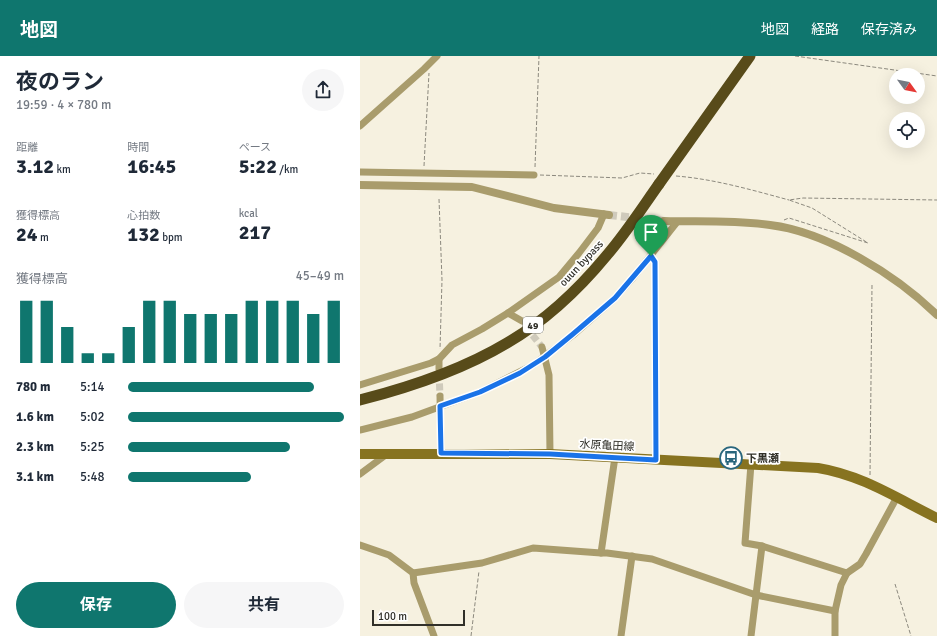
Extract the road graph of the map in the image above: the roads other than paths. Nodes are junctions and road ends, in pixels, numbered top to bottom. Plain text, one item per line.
1 (437, 56) edge
2 (750, 56) edge
3 (360, 126) edge
4 (360, 172) edge
5 (534, 174) road end
6 (360, 185) edge
7 (606, 215) joint
8 (664, 221) tunnel mouth
9 (677, 222) junction
10 (508, 313) junction
11 (937, 315) edge
12 (522, 321) tunnel mouth
13 (542, 347) tunnel mouth
14 (545, 357) junction
15 (439, 359) junction
16 (439, 369) tunnel mouth
17 (360, 385) edge
18 (440, 396) tunnel mouth
19 (360, 400) edge
20 (440, 406) junction
21 (360, 430) edge
22 (387, 453) junction
23 (441, 453) junction
24 (360, 454) edge
25 (550, 454) junction
26 (615, 457) junction
27 (751, 464) junction
28 (360, 474) edge
29 (897, 497) junction
30 (937, 518) edge
31 (360, 545) edge
32 (762, 546) junction
33 (601, 553) junction
34 (632, 556) junction
35 (413, 573) junction
36 (847, 573) junction
37 (756, 595) junction
38 (835, 611) junction
39 (434, 636) edge
40 (621, 636) edge
41 (752, 636) edge
42 (835, 636) edge

1 - 3 street
2 - 19 highway, ouun bypass / 49, bridge
4 - 5 street
6 - 7 street
7 - 10 street
8 - 9 street
9 - 11 street
9 - 14 street
10 - 12 street
10 - 15 street
13 - 14 street
14 - 20 street
14 - 25 street
15 - 16 street
15 - 17 street
18 - 20 street
20 - 21 street
20 - 23 street
22 - 23 main road, 水原亀田線
22 - 24 main road, 水原亀田線
22 - 28 street
23 - 25 main road, 水原亀田線
25 - 26 main road, 水原亀田線
26 - 27 main road, 水原亀田線
26 - 33 street
27 - 29 main road, 水原亀田線
27 - 32 street
29 - 30 main road, 水原亀田線
29 - 36 street
31 - 35 street
32 - 36 street
32 - 37 street
33 - 34 street
33 - 35 street
34 - 37 street
34 - 40 street
35 - 39 street
36 - 38 street
37 - 38 street
37 - 41 street
38 - 42 street

